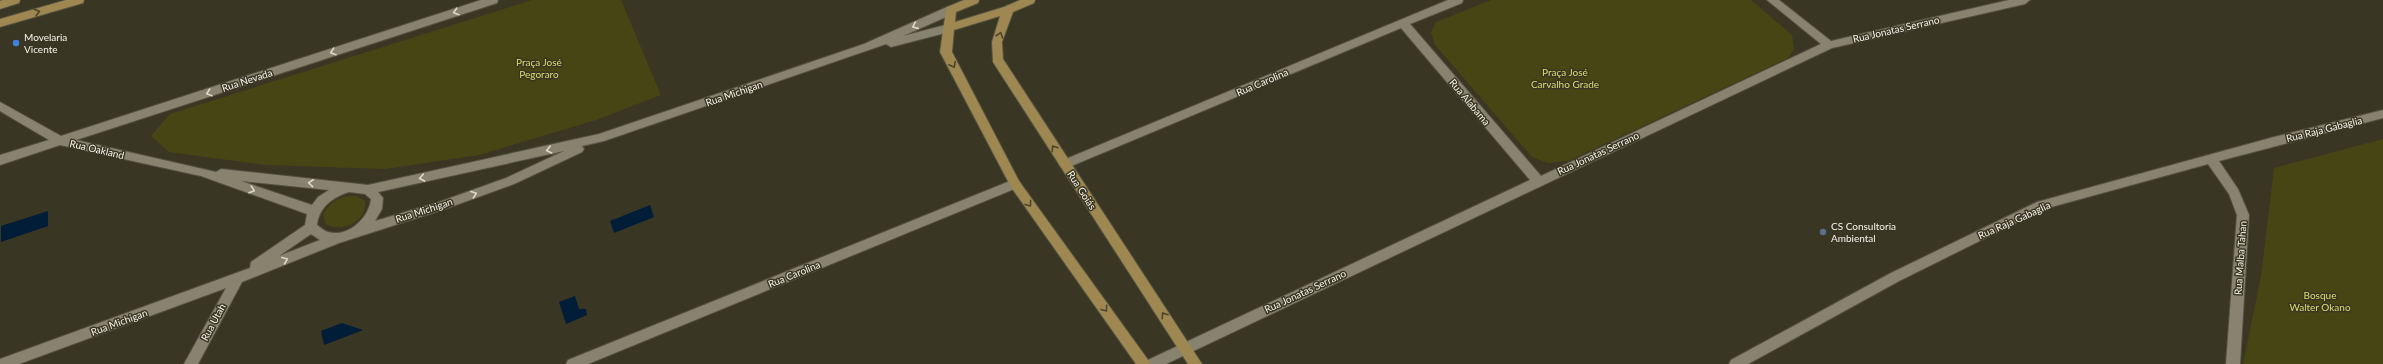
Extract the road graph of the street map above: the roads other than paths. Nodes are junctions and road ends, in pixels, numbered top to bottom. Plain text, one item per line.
1 (15, 0) edge
2 (79, 0) edge
3 (493, 0) edge
4 (974, 0) edge
5 (1030, 0) edge
6 (1458, 0) edge
7 (1772, 0) edge
8 (2025, 0) edge
9 (0, 4) edge
10 (951, 10) junction
11 (1008, 10) junction
12 (0, 23) edge
13 (1403, 23) junction
14 (949, 28) junction
15 (1829, 45) junction
16 (868, 47) junction
17 (0, 106) edge
18 (2383, 114) edge
19 (600, 138) junction
20 (61, 141) junction
21 (0, 160) edge
22 (2212, 160) junction
23 (1065, 164) junction
24 (202, 172) junction
25 (1538, 181) junction
26 (1015, 184) junction
27 (350, 187) junction
28 (369, 189) junction
29 (314, 211) junction
30 (311, 227) junction
31 (357, 231) junction
32 (342, 236) junction
33 (236, 280) junction
34 (1186, 348) junction
35 (3, 364) edge
36 (191, 364) edge
37 (573, 364) edge
38 (1144, 364) edge
39 (1153, 364) edge
40 (1195, 364) edge
41 (1736, 364) edge
42 (2233, 364) edge

1 - 9 main road
12 -> 2 main road
3 -> 20 street, Rua Nevada
4 - 10 main road
5 - 11 main road
6 - 13 street, Rua Carolina
7 - 15 street
8 - 15 street, Rua Jonatas Serrano
10 - 14 main road
10 -> 16 street, Rua Michigan
11 - 14 main road
23 -> 11 main road, Rua Goiás
13 - 23 street, Rua Carolina
13 - 25 street, Rua Alabama
14 - 16 street, Rua Michigan
14 -> 26 main road
15 - 25 street, Rua Jonatas Serrano
16 - 19 street, Rua Michigan
17 - 20 street, Rua Oakland
18 - 22 street, Rua Raja Gabaglia
19 -> 28 street, Rua Michigan
31 -> 19 street, Rua Michigan
20 - 21 street, Rua Nevada
20 - 24 street, Rua Oakland
22 - 41 street, Rua Raja Gabaglia
22 - 42 street, Rua Malba Tahan
34 -> 23 main road, Rua Goiás
27 -> 24 street, Rua Oakland
24 -> 29 street, Rua Oakland
25 - 34 street, Rua Jonatas Serrano
26 - 37 street, Rua Carolina
26 -> 38 main road
27 - 28 street
27 - 29 street
28 - 31 street
29 - 30 street
30 - 32 street
30 - 33 street, Rua Michigan
31 - 32 street
33 -> 32 street, Rua Michigan
33 - 35 street, Rua Michigan
33 - 36 street, Rua Utah
34 - 39 street, Rua Jonatas Serrano
34 - 40 main road, Rua Goiás

